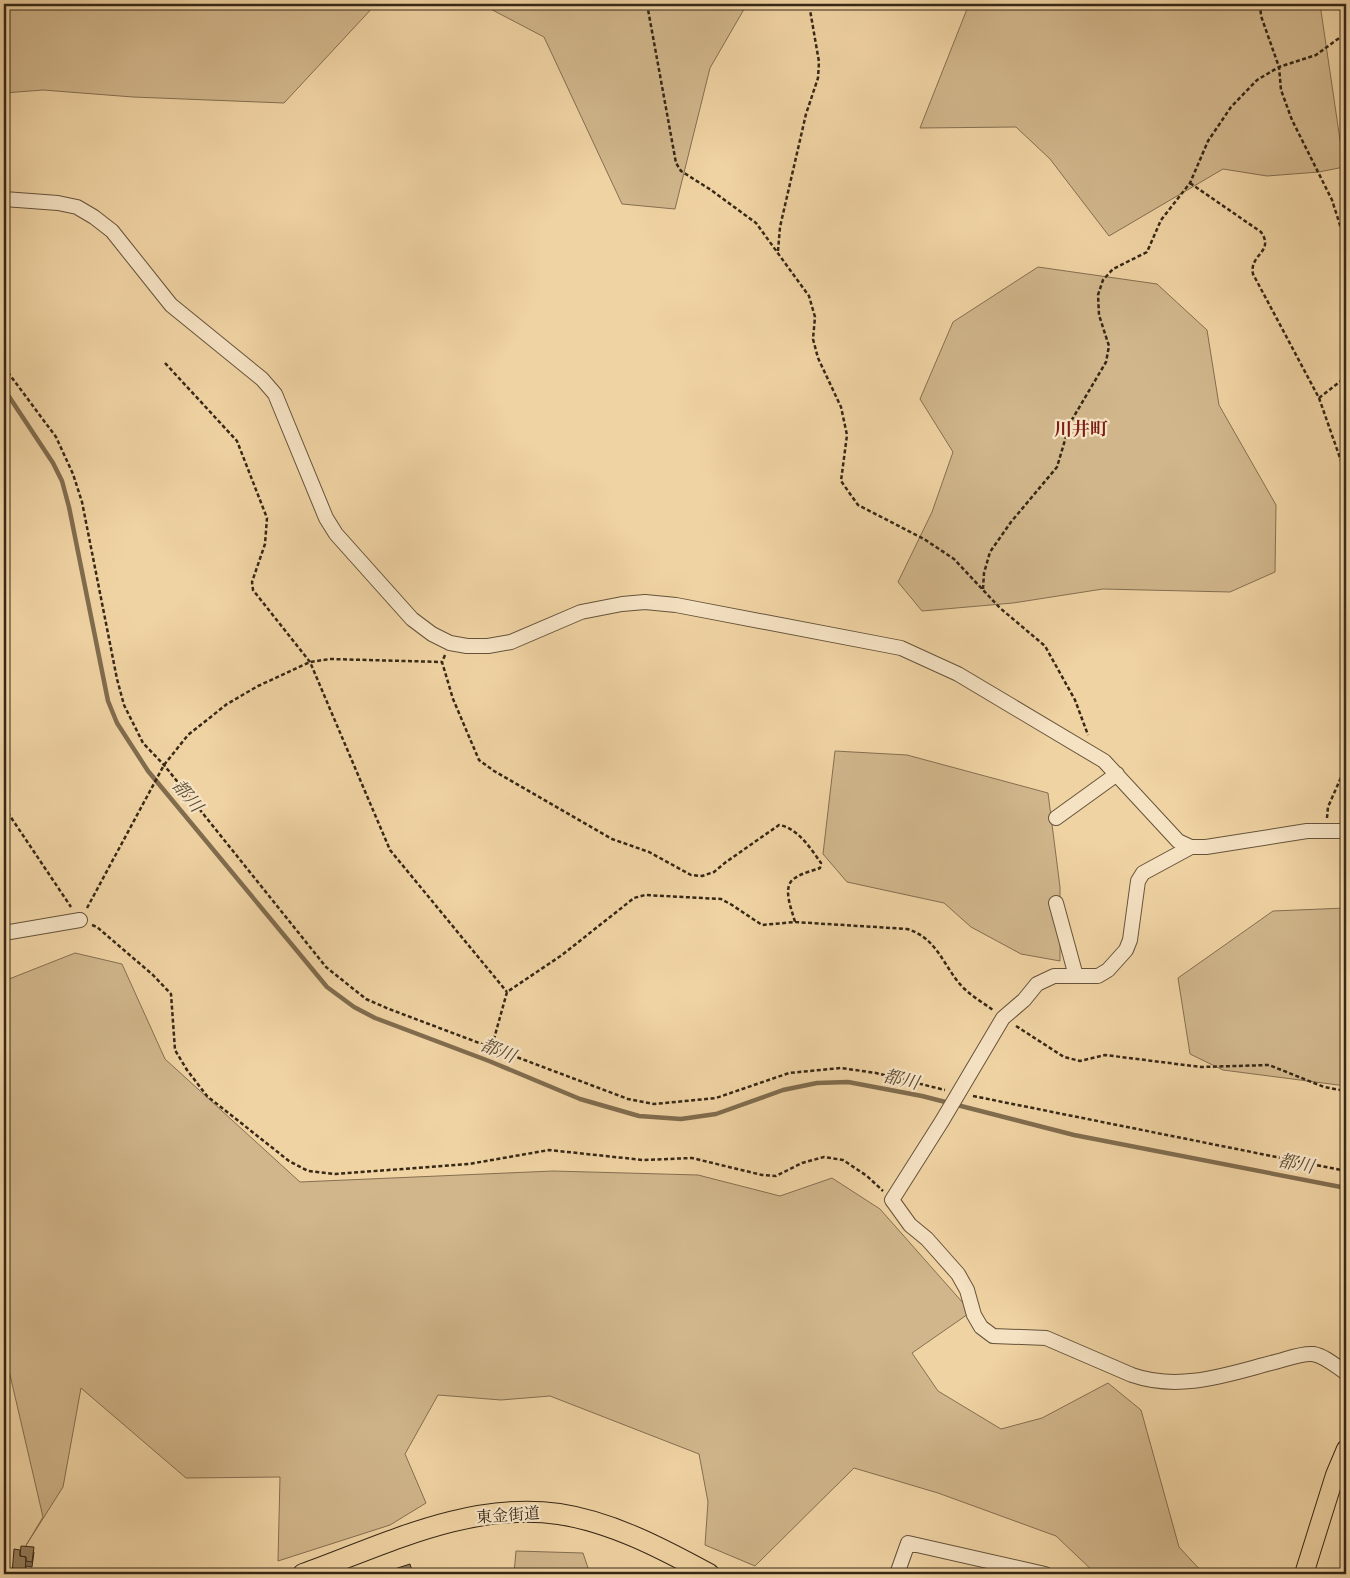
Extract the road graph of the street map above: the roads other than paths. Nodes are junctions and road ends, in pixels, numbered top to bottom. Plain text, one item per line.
1 (4, 199) edge
2 (1118, 774) junction
3 (1056, 818) dead end
4 (1346, 831) edge
5 (1190, 847) junction
6 (1056, 903) dead end
7 (80, 920) road end
8 (4, 933) edge
9 (1076, 976) junction
10 (1346, 1372) edge
11 (1346, 1449) edge
12 (1341, 1478) edge
13 (303, 1574) edge
14 (709, 1574) edge
15 (897, 1574) edge
16 (1045, 1574) edge
17 (1304, 1574) edge

1 - 2 street
2 - 3 street
2 - 5 street
4 - 5 street
5 - 9 street
6 - 9 street
7 - 8 street
9 - 10 street
11 - 12 main road
12 - 17 main road
13 - 14 highway, 東金街道
15 - 16 street

